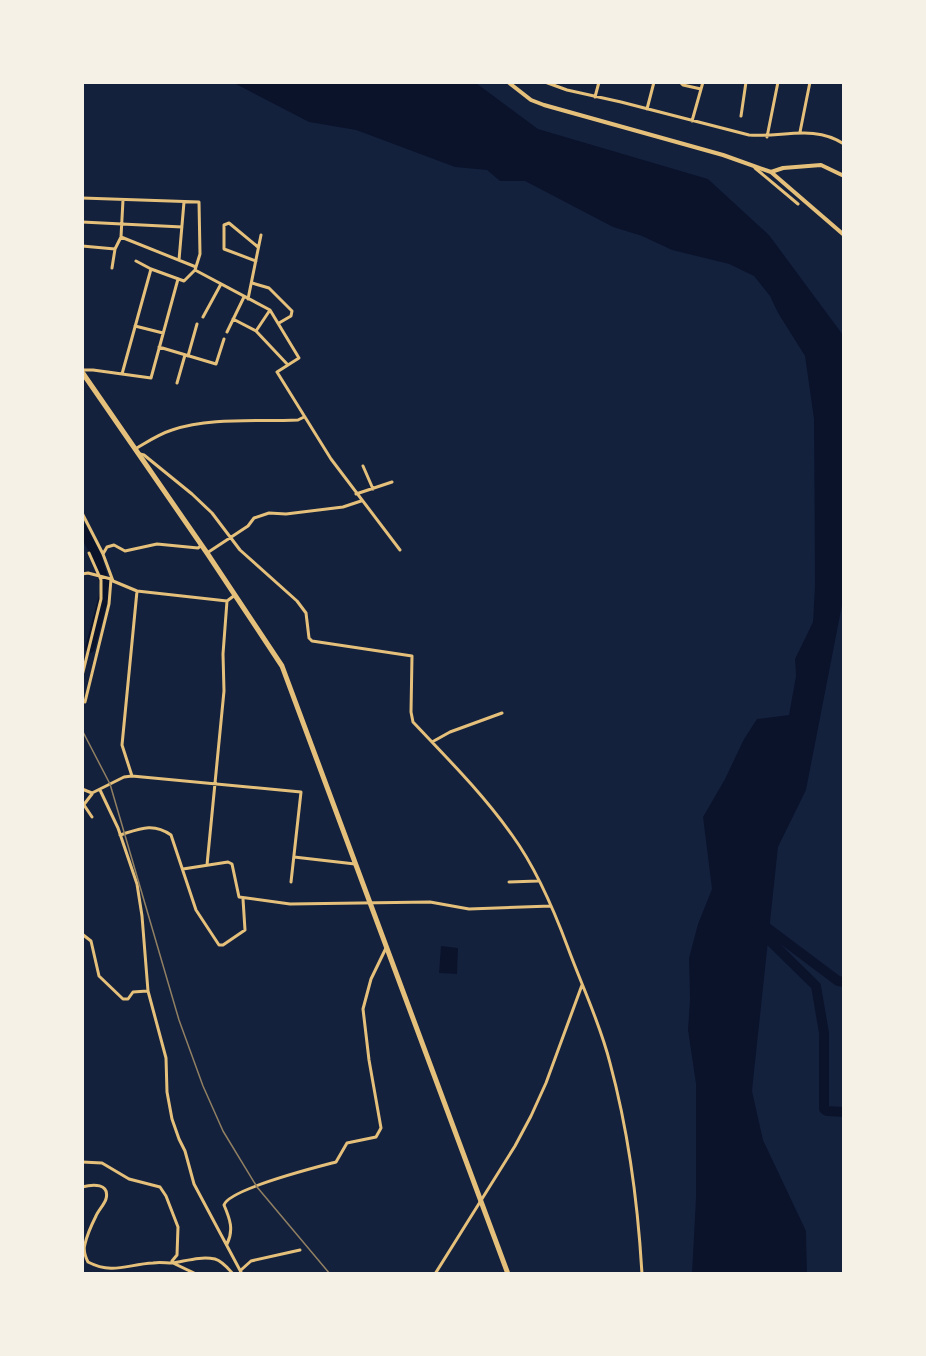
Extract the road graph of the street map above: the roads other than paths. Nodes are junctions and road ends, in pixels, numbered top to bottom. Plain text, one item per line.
1 (508, 82) edge
2 (599, 82) edge
3 (654, 82) edge
4 (680, 82) edge
5 (703, 82) edge
6 (746, 82) edge
7 (778, 82) edge
8 (810, 82) edge
9 (548, 83) edge
10 (701, 89) junction
11 (595, 97) junction
12 (647, 109) junction
13 (741, 116) dead end
14 (692, 121) junction
15 (800, 132) junction
16 (767, 137) junction
17 (843, 144) edge
18 (749, 163) junction
19 (771, 172) junction
20 (843, 176) edge
21 (82, 198) edge
22 (123, 200) junction
23 (184, 202) junction
24 (798, 204) dead end
25 (82, 222) edge
26 (122, 224) junction
27 (182, 227) junction
28 (261, 235) dead end
29 (843, 235) edge
30 (121, 237) junction
31 (82, 246) edge
32 (258, 247) junction
33 (115, 249) junction
34 (136, 261) dead end
35 (179, 261) junction
36 (256, 261) junction
37 (112, 268) dead end
38 (196, 268) junction
39 (151, 269) junction
40 (178, 279) junction
41 (252, 283) junction
42 (221, 284) junction
43 (246, 298) junction
44 (270, 310) junction
45 (203, 317) dead end
46 (233, 319) junction
47 (279, 323) junction
48 (197, 324) dead end
49 (135, 326) junction
50 (256, 331) junction
51 (227, 332) dead end
52 (163, 333) junction
53 (224, 339) dead end
54 (159, 347) junction
55 (186, 355) junction
56 (288, 365) junction
57 (173, 370) dead end
58 (82, 371) edge
59 (180, 372) junction
60 (122, 374) junction
61 (177, 384) dead end
62 (304, 417) junction
63 (136, 451) junction
64 (363, 466) dead end
65 (392, 482) dead end
66 (373, 489) junction
67 (357, 494) junction
68 (361, 501) junction
69 (82, 513) edge
70 (231, 537) junction
71 (202, 545) junction
72 (400, 550) dead end
73 (89, 553) dead end
74 (207, 553) junction
75 (103, 554) junction
76 (82, 574) edge
77 (101, 577) junction
78 (110, 579) junction
79 (138, 591) junction
80 (235, 595) junction
81 (227, 601) junction
82 (82, 676) edge
83 (85, 702) dead end
84 (502, 712) dead end
85 (432, 742) junction
86 (132, 776) junction
87 (215, 783) junction
88 (82, 789) edge
89 (100, 790) junction
90 (92, 793) junction
91 (83, 806) edge
92 (92, 817) dead end
93 (120, 835) junction
94 (294, 857) junction
95 (356, 864) junction
96 (207, 865) junction
97 (183, 869) junction
98 (538, 881) junction
99 (291, 882) dead end
100 (509, 882) dead end
101 (243, 899) junction
102 (370, 903) junction
103 (551, 906) junction
104 (82, 934) edge
105 (387, 947) junction
106 (582, 984) junction
107 (148, 991) junction
108 (82, 1162) edge
109 (82, 1186) edge
110 (480, 1200) junction
111 (227, 1244) junction
112 (300, 1250) dead end
113 (171, 1263) junction
114 (242, 1272) edge
115 (196, 1274) edge
116 (233, 1274) edge
117 (435, 1274) edge
118 (508, 1274) edge
119 (642, 1274) edge

1 - 18 street
2 - 11 street
3 - 12 street
4 - 10 street
5 - 10 street
6 - 13 street
7 - 16 street
8 - 15 street
9 - 11 street
10 - 14 street
11 - 12 street
12 - 14 street
14 - 16 street
15 - 16 street
15 - 17 street
18 - 19 street
18 - 24 street
19 - 20 street
19 - 29 street
21 - 22 street
22 - 23 street
22 - 26 street
23 - 27 street
23 - 38 street
25 - 26 street
26 - 27 street
26 - 30 street
27 - 35 street
28 - 32 street
30 - 33 street
30 - 35 street
31 - 33 street
32 - 36 street
32 - 36 street
33 - 37 street
34 - 39 street
35 - 38 street
36 - 41 street
38 - 40 street
38 - 42 street
39 - 40 street
39 - 49 street
40 - 52 street
41 - 43 street
41 - 47 street
42 - 43 street
42 - 45 street
43 - 44 street
43 - 46 street
44 - 47 street
44 - 50 street
46 - 50 street
46 - 51 street
47 - 56 street
48 - 55 street
49 - 52 street
49 - 60 street
50 - 56 street
52 - 54 street
53 - 55 street
54 - 55 street
54 - 60 street
55 - 59 street
56 - 62 street
57 - 59 street
58 - 60 street
58 - 63 highway
59 - 61 street
62 - 63 street
62 - 67 street
63 - 70 street
63 - 71 highway
64 - 66 street
65 - 66 street
66 - 67 street
67 - 68 street
68 - 70 street
68 - 72 street
69 - 75 street
70 - 74 street
70 - 85 street
71 - 74 highway
71 - 75 street
73 - 77 street
74 - 80 highway
75 - 78 street
76 - 77 street
77 - 78 street
77 - 82 street
78 - 79 street
78 - 83 street
79 - 81 street
79 - 86 street
80 - 81 street
80 - 95 highway
81 - 87 street
84 - 85 street
85 - 98 street
86 - 87 street
86 - 89 street
87 - 94 street
87 - 96 street
88 - 90 street
89 - 90 street
89 - 93 street
90 - 91 street
91 - 92 street
93 - 97 street
93 - 107 street
94 - 95 street
94 - 99 street
95 - 102 highway
96 - 97 street
96 - 101 street
97 - 101 street
98 - 100 street
98 - 103 street
101 - 102 street
102 - 103 street
102 - 105 highway
103 - 106 street
104 - 107 street
105 - 110 highway
105 - 111 street
106 - 110 street
106 - 119 street
107 - 111 street
108 - 113 street
109 - 113 street
110 - 117 street
110 - 118 highway
111 - 114 street
112 - 114 street
113 - 115 street
113 - 116 street

